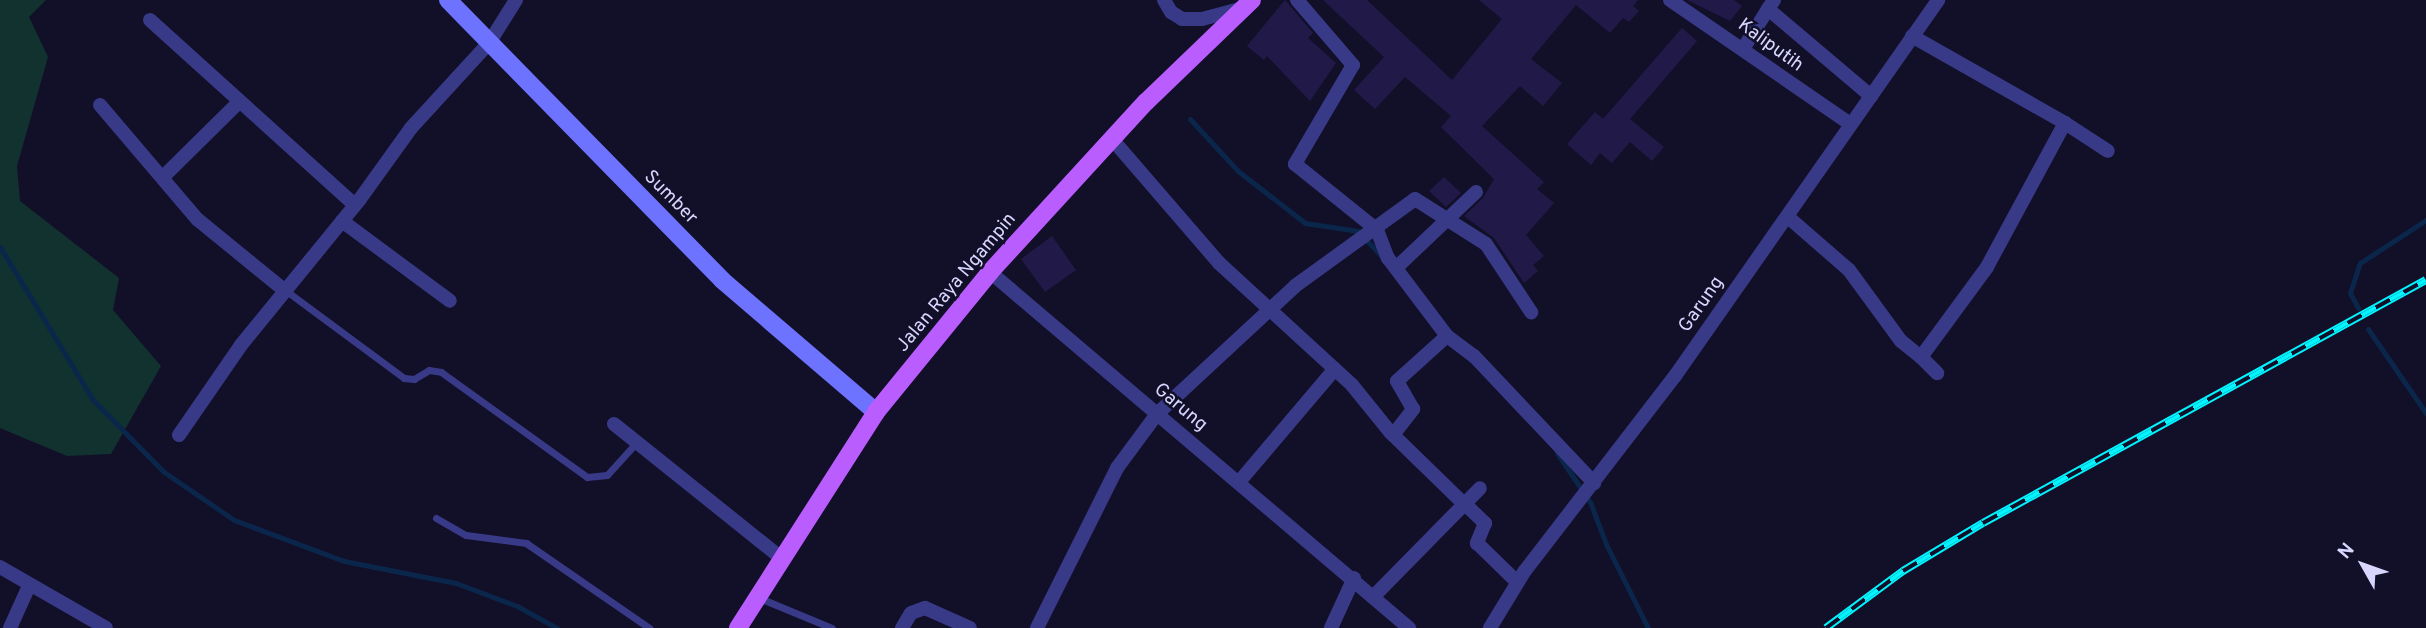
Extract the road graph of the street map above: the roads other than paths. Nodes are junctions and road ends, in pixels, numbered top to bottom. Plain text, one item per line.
1 (448, 0) edge
2 (516, 0) edge
3 (1164, 0) edge
4 (1297, 0) edge
5 (1938, 0) edge
6 (1677, 2) edge
7 (1246, 4) edge
8 (1771, 5) edge
9 (150, 20) dead end
10 (1912, 36) junction
11 (489, 43) junction
12 (1743, 49) junction
13 (1871, 96) junction
14 (238, 103) junction
15 (100, 105) dead end
16 (1849, 123) junction
17 (2065, 123) junction
18 (1112, 139) junction
19 (2108, 151) dead end
20 (163, 177) junction
21 (1476, 192) dead end
22 (355, 205) junction
23 (1788, 217) junction
24 (1450, 220) junction
25 (342, 221) junction
26 (1377, 230) junction
27 (1397, 267) junction
28 (990, 272) junction
29 (284, 290) junction
30 (450, 301) dead end
31 (1269, 309) junction
32 (1531, 312) dead end
33 (1442, 341) junction
34 (1922, 357) junction
35 (1335, 369) junction
36 (1937, 373) dead end
37 (876, 412) junction
38 (1157, 414) junction
39 (614, 424) dead end
40 (180, 435) dead end
41 (1393, 435) junction
42 (637, 442) junction
43 (1239, 482) junction
44 (1594, 483) junction
45 (1480, 488) dead end
46 (1463, 503) junction
47 (436, 518) dead end
48 (780, 556) junction
49 (0, 567) edge
50 (1354, 578) junction
51 (1517, 582) junction
52 (29, 586) junction
53 (1374, 596) junction
54 (756, 597) junction
55 (10, 628) edge
56 (106, 628) edge
57 (649, 628) edge
58 (738, 628) edge
59 (832, 628) edge
60 (902, 628) edge
61 (971, 628) edge
62 (1037, 628) edge
63 (1331, 628) edge
64 (1409, 628) edge
65 (1490, 628) edge

1 - 11 street, Sumber
2 - 11 street
3 - 7 street
4 - 26 street
5 - 10 street, Garung
6 - 12 street, Kaliputih
7 - 18 main road, Jalan Raya Ngampin
8 - 12 street
8 - 13 street
9 - 14 street
10 - 13 street, Garung
10 - 17 street
11 - 22 street
11 - 37 street, Sumber
12 - 16 street, Kaliputih
13 - 16 street, Garung
14 - 20 street
14 - 22 street
15 - 20 street
16 - 23 street, Garung
17 - 19 street
17 - 34 street
18 - 28 main road, Jalan Raya Ngampin
18 - 31 street
20 - 29 street
21 - 24 street
22 - 25 street
23 - 34 street
23 - 44 street, Garung
24 - 26 street
24 - 27 street
24 - 32 street
25 - 29 street
25 - 30 street
26 - 27 street
26 - 31 street
27 - 33 street
28 - 37 main road, Jalan Raya Ngampin
28 - 38 street, Garung
29 - 40 street
29 - 42 lane
31 - 35 street
31 - 38 street
33 - 41 street
33 - 44 street
34 - 36 street
35 - 41 street
35 - 43 street
37 - 48 main road, Jalan Raya Ngampin
38 - 43 street, Garung
38 - 62 street
39 - 42 street
41 - 46 street
42 - 48 street
43 - 50 street, Garung
44 - 51 street, Garung
45 - 46 street
46 - 51 street
46 - 53 street
47 - 57 lane
48 - 54 main road, Jalan Raya Ngampin
49 - 52 street
50 - 53 street, Garung
50 - 63 street
51 - 65 street, Garung
52 - 55 street
52 - 56 street
53 - 64 street, Garung
54 - 58 main road, Jalan Raya Ngampin
54 - 59 lane
60 - 61 street

